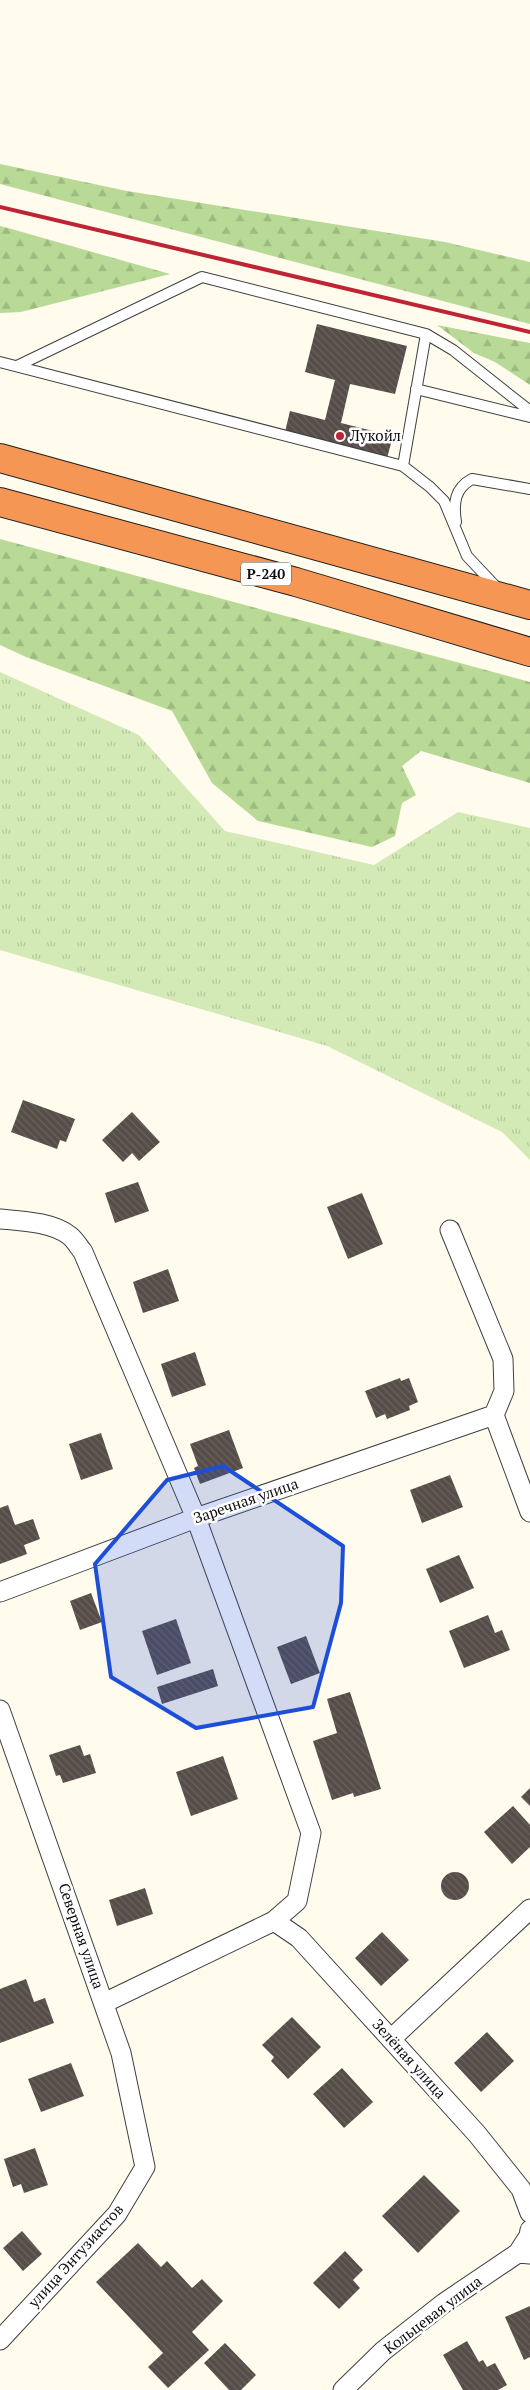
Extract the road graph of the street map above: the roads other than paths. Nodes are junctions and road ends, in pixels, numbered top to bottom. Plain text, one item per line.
1 (426, 334) junction
2 (0, 362) edge
3 (17, 366) junction
4 (416, 389) junction
5 (530, 411) edge
6 (530, 417) edge
7 (0, 458) edge
8 (403, 466) junction
9 (530, 489) edge
10 (0, 502) edge
11 (458, 530) junction
12 (519, 602) edge
13 (530, 652) edge
14 (0, 1219) edge
15 (450, 1230) dead end
16 (494, 1415) junction
17 (530, 1512) edge
18 (196, 1518) junction
19 (0, 1592) edge
20 (0, 1710) edge
21 (530, 1909) edge
22 (274, 1921) junction
23 (104, 2003) junction
24 (391, 2039) junction
25 (145, 2167) joint
26 (529, 2209) edge
27 (530, 2230) edge
28 (524, 2253) edge
29 (0, 2340) edge
30 (343, 2390) edge

1 - 3 lane
1 - 4 lane
1 - 5 lane
2 - 3 lane
3 - 8 lane
4 - 6 lane
4 - 8 lane
7 - 12 highway, Р-240
8 - 11 lane
9 - 11 lane
10 - 13 highway, Р-240
11 - 12 lane
14 - 18 street
15 - 16 street
16 - 17 street
16 - 18 street, Заречная улица
18 - 19 street, Заречная улица
18 - 22 street
20 - 23 street, Северная улица
21 - 24 street
22 - 23 street
22 - 24 street, Зелёная улица
23 - 25 street, Северная улица
24 - 26 street, Зелёная улица
25 - 29 street, улица Энтузиастов
27 - 28 street
28 - 30 street, Кольцевая улица

